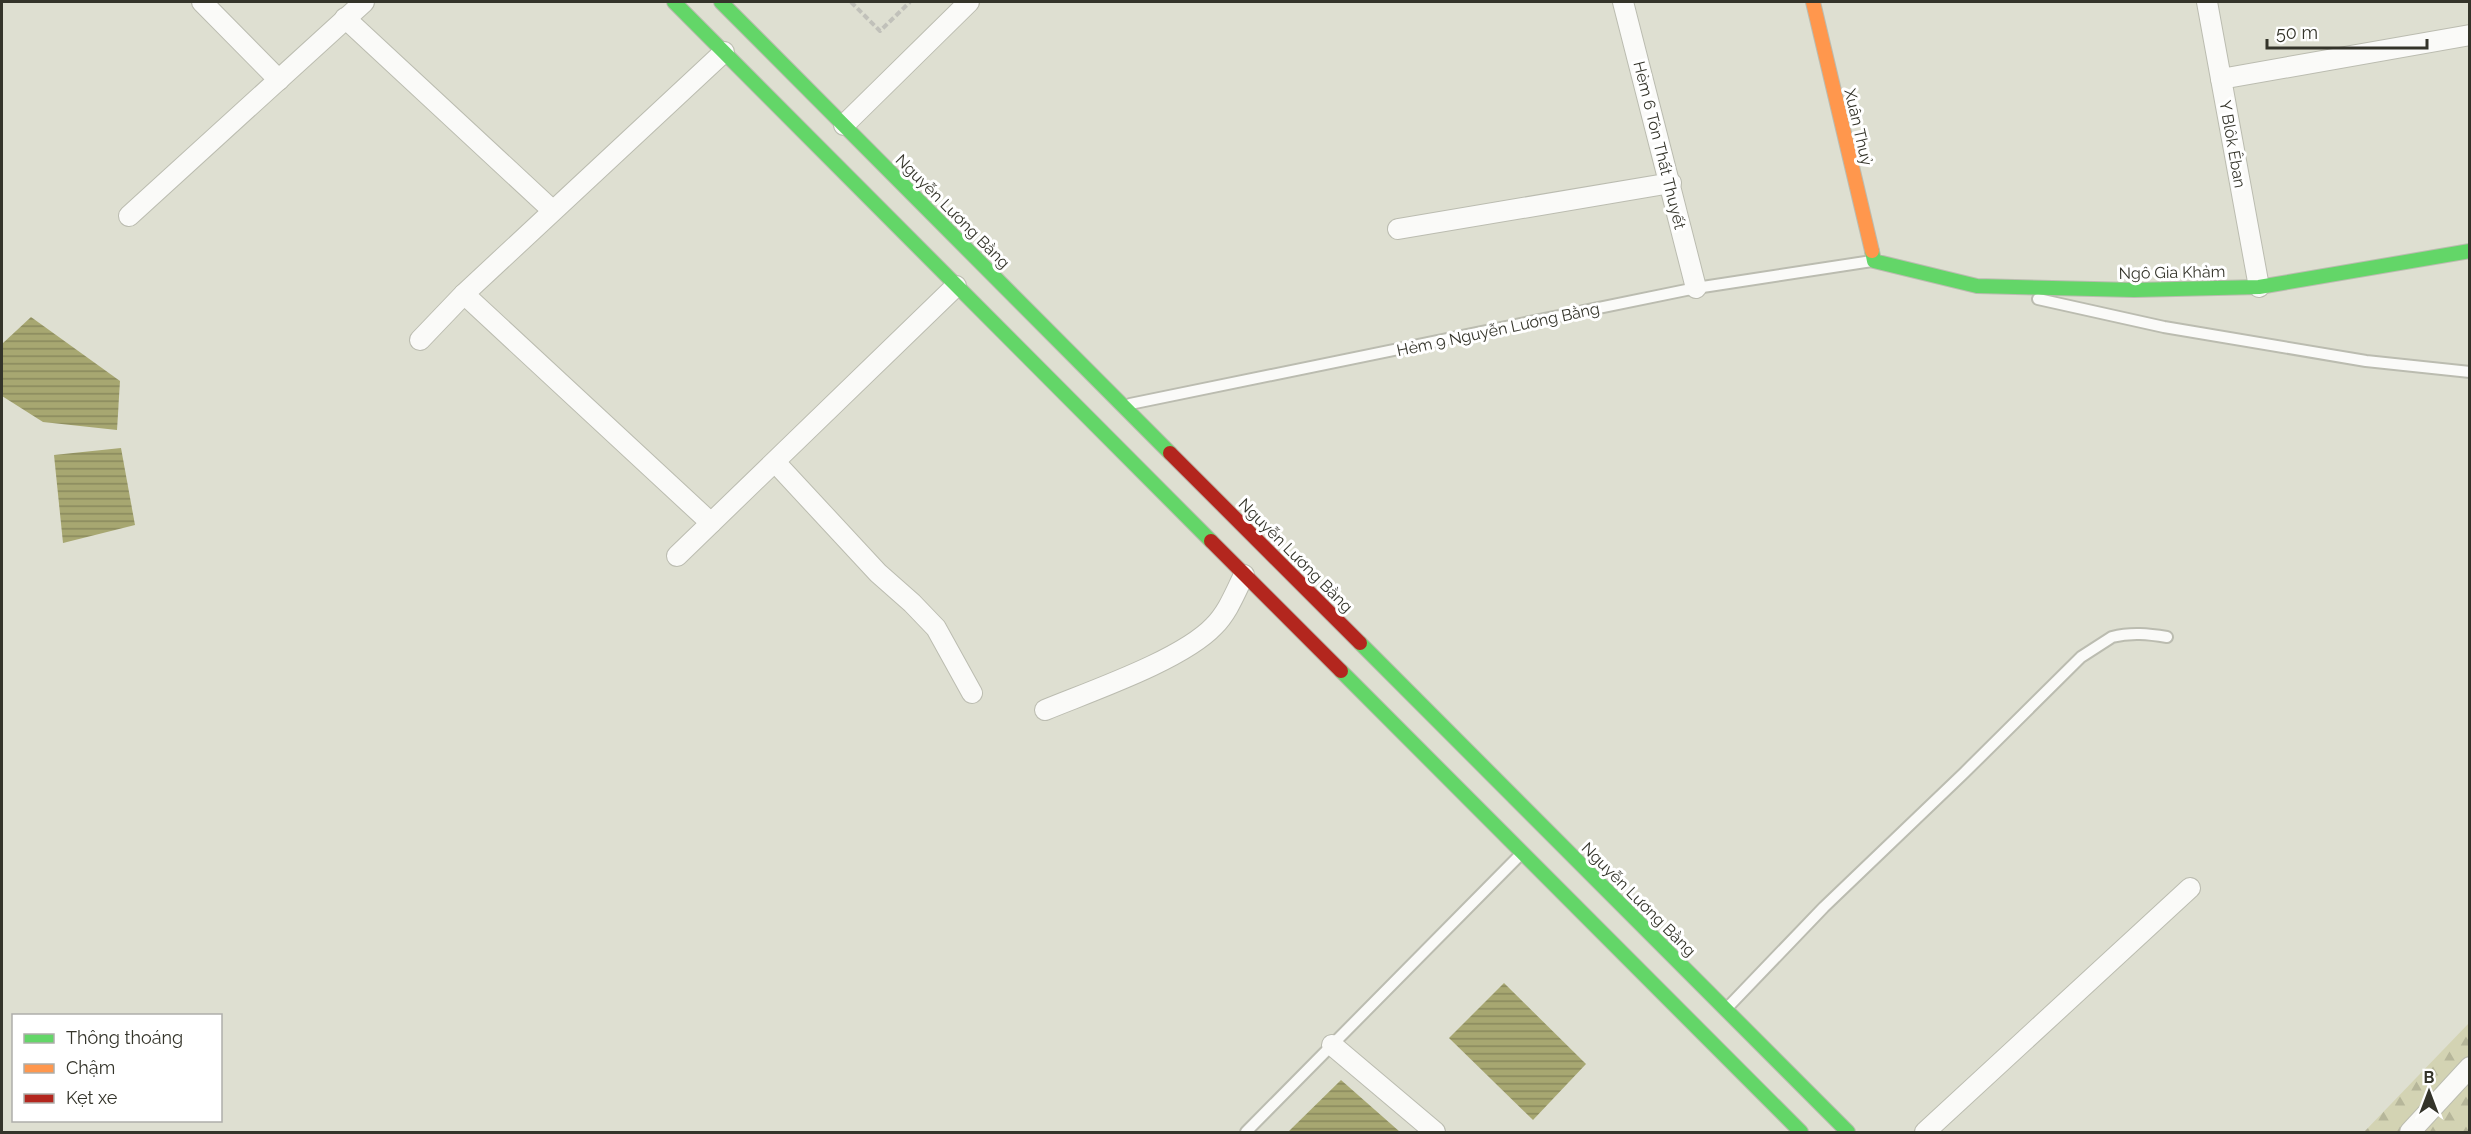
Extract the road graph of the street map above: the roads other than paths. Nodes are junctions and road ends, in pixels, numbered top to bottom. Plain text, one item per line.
1 (202, 2) edge
2 (364, 2) edge
3 (674, 2) edge
4 (721, 2) edge
5 (969, 2) edge
6 (1623, 2) edge
7 (1813, 2) edge
8 (2207, 2) edge
9 (345, 18) junction
10 (2469, 35) edge
11 (724, 52) junction
12 (2221, 79) junction
13 (279, 80) junction
14 (844, 125) junction
15 (1671, 183) junction
16 (552, 210) junction
17 (129, 216) dead end
18 (1398, 229) dead end
19 (2469, 251) edge
20 (1874, 261) junction
21 (1977, 285) junction
22 (956, 286) junction
23 (2259, 287) junction
24 (1696, 288) junction
25 (464, 294) junction
26 (420, 340) dead end
27 (2469, 372) edge
28 (1124, 405) junction
29 (775, 462) junction
30 (711, 523) junction
31 (677, 556) dead end
32 (1244, 575) junction
33 (2167, 637) dead end
34 (972, 693) dead end
35 (1046, 710) dead end
36 (1522, 854) junction
37 (2190, 888) dead end
38 (1726, 1010) junction
39 (1332, 1046) junction
40 (2469, 1067) edge
41 (1246, 1132) edge
42 (1435, 1132) edge
43 (1801, 1132) edge
44 (1848, 1132) edge
45 (1925, 1132) edge
46 (2410, 1132) edge

1 - 13 street
2 - 9 street
3 - 11 main road
4 - 14 main road, Nguyễn Lương Bằng
5 - 14 street
6 - 15 street, Hẻm 6 Tôn Thất Thuyết
7 - 20 main road, Xuân Thuỷ
8 - 12 street, Y Blôk Êban
9 - 13 street
9 - 16 street
10 - 12 street
11 - 16 street
11 - 22 main road
12 - 23 street, Y Blôk Êban
13 - 17 street
14 - 28 main road, Nguyễn Lương Bằng
15 - 18 street
15 - 24 street, Hẻm 6 Tôn Thất Thuyết
16 - 25 street
19 - 23 main road, Ngô Gia Khảm
20 - 21 main road, Ngô Gia Khảm
20 - 24 lane, Hẻm 9 Nguyễn Lương Bằng
21 - 23 main road, Ngô Gia Khảm
21 - 27 lane
22 - 29 street
22 - 32 main road
24 - 28 lane, Hẻm 9 Nguyễn Lương Bằng
25 - 26 street
25 - 30 street
28 - 38 main road, Nguyễn Lương Bằng
29 - 30 street
29 - 34 street
30 - 31 street
32 - 35 street
32 - 36 main road
33 - 38 lane
36 - 39 lane
36 - 43 main road
37 - 45 street
38 - 44 main road, Nguyễn Lương Bằng
39 - 41 lane
39 - 42 street
40 - 46 street

